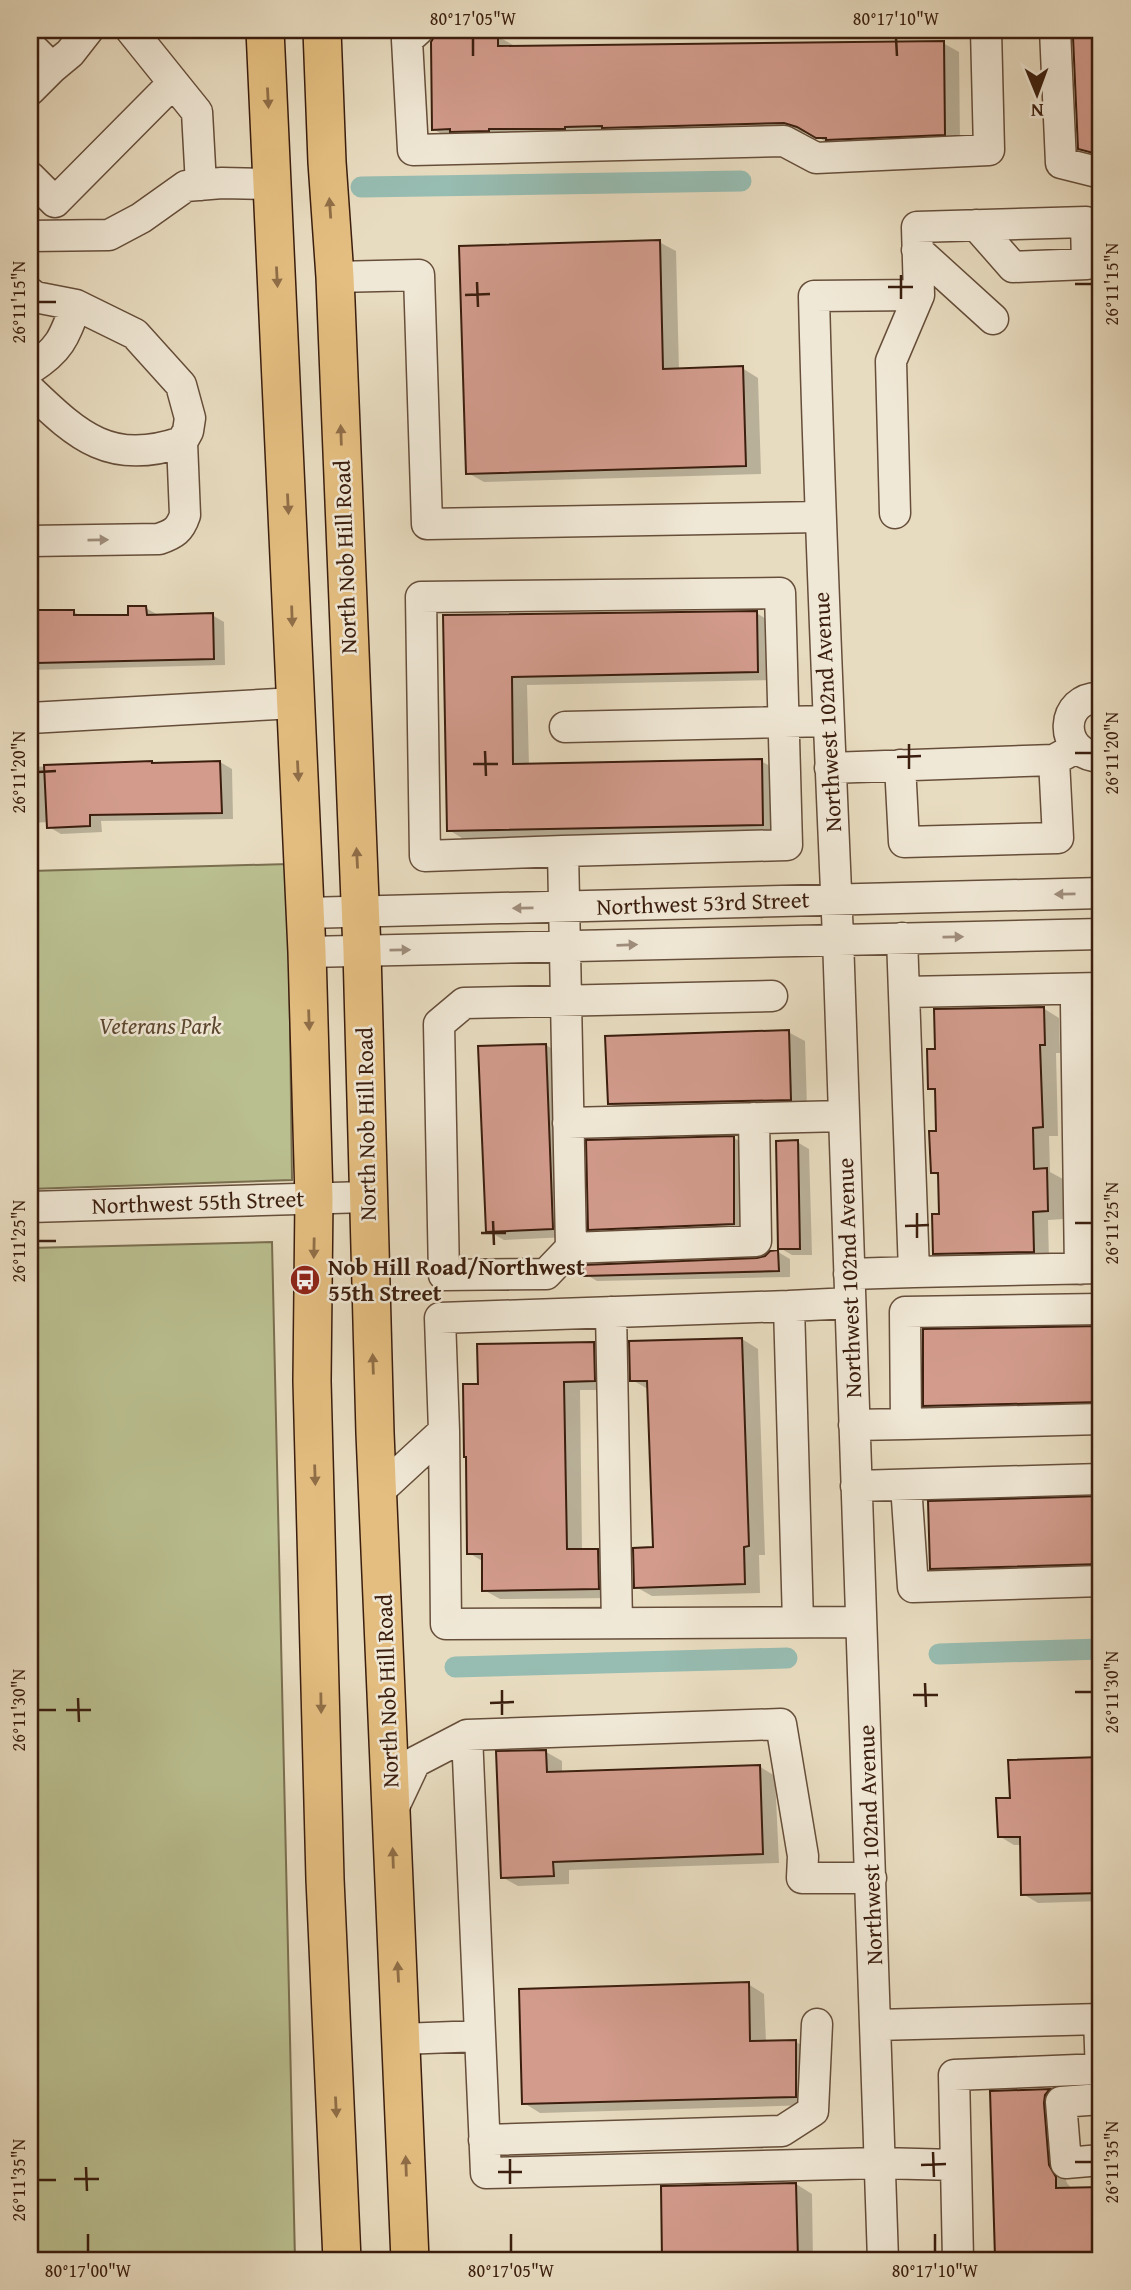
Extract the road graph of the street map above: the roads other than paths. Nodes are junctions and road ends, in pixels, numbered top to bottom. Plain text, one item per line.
1 (88, 30) edge
2 (131, 30) edge
3 (265, 30) edge
4 (322, 30) edge
5 (418, 30) edge
6 (986, 30) edge
7 (1055, 30) edge
8 (30, 46) edge
9 (52, 68) junction
10 (173, 83) junction
11 (30, 90) edge
12 (1101, 173) edge
13 (30, 177) edge
14 (272, 184) junction
15 (201, 185) junction
16 (976, 225) dead end
17 (30, 236) edge
18 (917, 250) junction
19 (335, 276) junction
20 (30, 295) edge
21 (919, 295) junction
22 (76, 305) junction
23 (993, 319) dead end
24 (30, 323) edge
25 (30, 369) edge
26 (30, 390) edge
27 (183, 442) junction
28 (895, 513) dead end
29 (819, 517) junction
30 (30, 541) edge
31 (1101, 698) edge
32 (295, 702) junction
33 (30, 718) edge
34 (828, 721) junction
35 (784, 722) junction
36 (565, 727) dead end
37 (1077, 755) edge
38 (900, 765) junction
39 (830, 768) junction
40 (563, 851) junction
41 (1101, 893) edge
42 (836, 899) junction
43 (564, 907) junction
44 (360, 912) junction
45 (305, 913) junction
46 (1101, 933) edge
47 (902, 938) junction
48 (838, 939) junction
49 (565, 947) junction
50 (362, 951) junction
51 (307, 952) junction
52 (1101, 989) edge
53 (904, 992) junction
54 (772, 996) dead end
55 (565, 1001) junction
56 (844, 1116) junction
57 (754, 1118) junction
58 (568, 1123) junction
59 (314, 1198) junction
60 (367, 1198) junction
61 (30, 1207) edge
62 (571, 1248) junction
63 (1091, 1269) edge
64 (914, 1272) junction
65 (849, 1274) junction
66 (850, 1303) junction
67 (789, 1306) junction
68 (1101, 1309) edge
69 (611, 1312) junction
70 (1101, 1419) edge
71 (906, 1424) junction
72 (854, 1425) junction
73 (444, 1431) junction
74 (1101, 1479) edge
75 (906, 1485) junction
76 (856, 1486) junction
77 (378, 1492) junction
78 (1101, 1581) edge
79 (798, 1622) junction
80 (861, 1622) junction
81 (617, 1623) junction
82 (467, 1735) junction
83 (392, 1811) junction
84 (872, 1878) junction
85 (1100, 2019) edge
86 (817, 2024) dead end
87 (876, 2025) junction
88 (480, 2036) junction
89 (401, 2039) junction
90 (1101, 2072) edge
91 (1101, 2099) edge
92 (484, 2140) junction
93 (1101, 2160) edge
94 (880, 2163) junction
95 (956, 2165) junction
96 (342, 2260) edge
97 (410, 2260) edge
98 (883, 2260) edge
99 (958, 2260) edge

1 - 9 street
2 - 10 street
3 -> 14 main road
19 -> 4 main road, North Nob Hill Road
5 - 6 street
7 - 12 street
8 - 9 street
9 - 11 street
10 - 13 street
10 - 15 street
14 - 15 street
14 -> 32 main road
15 - 17 street
16 - 18 street
18 - 21 street
18 - 23 street
19 - 29 street
44 -> 19 main road, North Nob Hill Road
20 - 22 street
20 - 24 street
21 - 28 street
21 - 29 street, Northwest 102nd Avenue
22 - 25 street
22 - 27 street
26 - 27 street
30 -> 27 street
29 - 34 street, Northwest 102nd Avenue
31 - 37 street
32 - 33 street
32 -> 45 main road
34 - 35 street
34 - 39 street, Northwest 102nd Avenue
35 - 36 street
35 - 40 street
35 - 40 street
37 - 38 street
37 - 38 street
38 - 39 street
39 - 42 street, Northwest 102nd Avenue
40 - 43 street
41 -> 42 street, Northwest 53rd Street
42 - 43 street, Northwest 53rd Street
42 - 48 street, Northwest 102nd Avenue
43 -> 44 street, Northwest 53rd Street
43 - 49 street
44 - 45 street, Northwest 53rd Street
44 - 50 main road, North Nob Hill Road
45 - 51 main road
47 -> 46 street, Northwest 53rd Street
47 - 48 street, Northwest 53rd Street
47 - 53 street
49 -> 48 street, Northwest 53rd Street
48 - 56 street, Northwest 102nd Avenue
50 -> 49 street, Northwest 53rd Street
49 - 55 street
50 - 51 street, Northwest 53rd Street
50 - 60 main road, North Nob Hill Road
51 -> 59 main road
52 - 53 street
52 - 63 street
53 - 64 street
54 - 55 street
55 - 58 street
55 - 62 street
56 - 57 street
56 - 65 street, Northwest 102nd Avenue
57 - 58 street
57 - 62 street
58 - 62 street
59 - 60 street, Northwest 55th Street
59 - 61 street, Northwest 55th Street
59 -> 96 main road
77 -> 60 main road, North Nob Hill Road
63 - 64 street
64 - 65 street
65 - 66 street, Northwest 102nd Avenue
66 - 67 street
66 - 72 street, Northwest 102nd Avenue
67 - 69 street
67 - 79 street
68 - 71 street
69 - 73 street
69 - 81 street
70 - 71 street
71 - 72 street
72 - 76 street, Northwest 102nd Avenue
73 - 77 street
73 - 81 street
74 - 75 street
75 - 76 street
75 - 78 street
76 - 80 street, Northwest 102nd Avenue
77 - 83 main road, North Nob Hill Road
79 - 80 street
79 - 81 street
80 - 84 street, Northwest 102nd Avenue
82 - 83 street
82 - 84 street
82 - 88 street
89 -> 83 main road, North Nob Hill Road
84 - 87 street, Northwest 102nd Avenue
85 - 87 street
85 - 90 street
86 - 92 street
87 - 94 street, Northwest 102nd Avenue
88 - 89 street
88 - 92 street
97 -> 89 main road, North Nob Hill Road
90 - 95 street
91 - 93 street
92 - 94 street
94 - 95 street
94 - 98 street, Northwest 102nd Avenue
95 - 99 street

